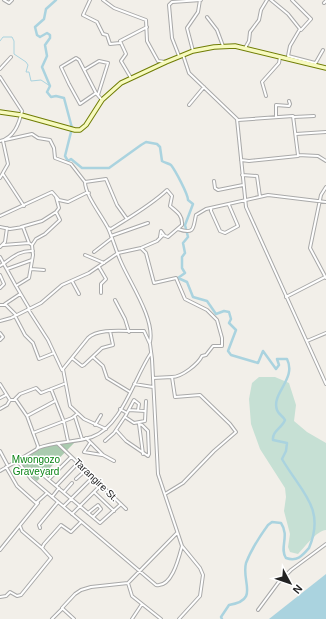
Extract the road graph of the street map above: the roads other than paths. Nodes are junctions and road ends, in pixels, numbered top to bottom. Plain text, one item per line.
1 (4, 0) edge
2 (12, 0) edge
3 (90, 0) edge
4 (103, 0) edge
5 (201, 0) edge
6 (267, 0) edge
7 (271, 0) edge
8 (292, 0) edge
9 (183, 1) edge
10 (207, 17) dead end
11 (146, 27) junction
12 (300, 30) junction
13 (120, 43) junction
14 (222, 46) junction
15 (245, 48) junction
16 (323, 50) dead end
17 (193, 51) junction
18 (181, 55) junction
19 (280, 56) junction
20 (11, 58) dead end
21 (166, 62) junction
22 (315, 64) junction
23 (326, 68) edge
24 (0, 69) edge
25 (84, 70) junction
26 (0, 77) edge
27 (131, 78) junction
28 (204, 88) junction
29 (96, 93) junction
30 (98, 95) junction
31 (266, 96) dead end
32 (102, 100) junction
33 (289, 101) dead end
34 (189, 105) dead end
35 (0, 112) edge
36 (21, 115) junction
37 (314, 116) dead end
38 (276, 117) junction
39 (294, 117) junction
40 (238, 120) junction
41 (326, 132) edge
42 (296, 134) junction
43 (3, 141) edge
44 (299, 156) junction
45 (241, 159) junction
46 (326, 161) edge
47 (3, 174) junction
48 (242, 175) junction
49 (0, 178) edge
50 (214, 181) dead end
51 (85, 182) junction
52 (243, 185) junction
53 (326, 187) edge
54 (89, 193) junction
55 (260, 196) junction
56 (56, 197) junction
57 (244, 201) junction
58 (320, 201) junction
59 (326, 202) edge
60 (229, 204) junction
61 (24, 206) junction
62 (211, 208) junction
63 (56, 212) junction
64 (0, 216) edge
65 (128, 219) junction
66 (148, 223) dead end
67 (0, 227) edge
68 (20, 227) junction
69 (8, 228) junction
70 (108, 228) junction
71 (178, 229) junction
72 (112, 237) junction
73 (29, 243) junction
74 (3, 244) junction
75 (32, 245) junction
76 (0, 247) edge
77 (141, 248) junction
78 (33, 251) junction
79 (94, 252) dead end
80 (118, 253) junction
81 (85, 255) dead end
82 (0, 257) edge
83 (32, 260) junction
84 (5, 263) junction
85 (104, 263) junction
86 (0, 266) edge
87 (99, 267) junction
88 (7, 269) junction
89 (31, 269) junction
90 (44, 270) dead end
91 (0, 276) edge
92 (325, 276) edge
93 (72, 281) junction
94 (16, 286) junction
95 (0, 288) edge
96 (101, 293) dead end
97 (20, 294) junction
98 (79, 294) dead end
99 (286, 297) junction
100 (116, 300) dead end
101 (0, 305) edge
102 (4, 305) junction
103 (29, 308) junction
104 (15, 315) junction
105 (0, 321) edge
106 (110, 331) junction
107 (0, 332) edge
108 (129, 332) junction
109 (326, 333) edge
110 (0, 340) edge
111 (307, 341) junction
112 (150, 344) junction
113 (151, 352) junction
114 (54, 353) junction
115 (93, 357) junction
116 (72, 358) junction
117 (62, 370) junction
118 (153, 377) junction
119 (171, 377) junction
120 (0, 384) edge
121 (64, 384) junction
122 (326, 384) edge
123 (133, 385) junction
124 (153, 386) junction
125 (51, 389) junction
126 (130, 392) junction
127 (6, 396) junction
128 (0, 398) edge
129 (14, 399) junction
130 (10, 400) junction
131 (55, 401) junction
132 (146, 401) dead end
133 (0, 409) edge
134 (120, 409) junction
135 (128, 410) junction
136 (138, 410) junction
137 (145, 411) junction
138 (127, 413) junction
139 (78, 414) junction
140 (101, 415) dead end
141 (27, 416) junction
142 (75, 417) junction
143 (125, 417) junction
144 (123, 420) junction
145 (128, 420) junction
146 (64, 422) junction
147 (139, 424) junction
148 (95, 425) junction
149 (106, 429) junction
150 (116, 430) junction
151 (33, 433) junction
152 (86, 438) junction
153 (82, 439) junction
154 (105, 440) dead end
155 (68, 441) junction
156 (57, 443) junction
157 (90, 443) junction
158 (142, 445) junction
159 (149, 446) junction
160 (38, 448) junction
161 (136, 448) junction
162 (0, 450) edge
163 (143, 454) junction
164 (103, 455) junction
165 (71, 457) junction
166 (17, 460) junction
167 (114, 461) dead end
168 (78, 464) junction
169 (7, 467) junction
170 (86, 470) junction
171 (0, 471) edge
172 (43, 474) dead end
173 (93, 477) junction
174 (49, 479) junction
175 (76, 479) dead end
176 (72, 483) dead end
177 (101, 485) junction
178 (56, 486) junction
179 (59, 488) junction
180 (64, 492) junction
181 (94, 492) junction
182 (47, 493) junction
183 (165, 494) junction
184 (52, 497) junction
185 (71, 498) junction
186 (58, 502) junction
187 (38, 504) junction
188 (121, 504) junction
189 (64, 506) junction
190 (80, 506) junction
191 (126, 509) dead end
192 (114, 511) junction
193 (88, 513) junction
194 (72, 514) junction
195 (93, 517) junction
196 (81, 522) junction
197 (20, 526) junction
198 (40, 528) dead end
199 (177, 535) junction
200 (326, 544) edge
201 (182, 546) junction
202 (42, 548) junction
203 (0, 550) edge
204 (140, 571) junction
205 (128, 583) junction
206 (0, 597) edge
207 (142, 604) junction
208 (62, 608) junction
209 (258, 610) dead end
210 (52, 619) edge
211 (74, 619) edge
212 (132, 619) edge
213 (161, 619) edge
214 (179, 619) edge

1 - 2 street
3 - 13 street
4 - 11 street
5 - 9 street
5 - 17 street
6 - 15 street
7 - 12 street
8 - 12 street
9 - 18 street
10 - 14 street
11 - 13 street
11 - 21 street
12 - 22 street
13 - 27 street
14 - 15 main road
14 - 17 main road
15 - 19 main road
16 - 22 street
17 - 18 main road
18 - 21 main road
18 - 28 street
19 - 22 main road
19 - 31 street
20 - 24 street
21 - 27 main road
22 - 23 main road
25 - 29 street
25 - 29 street
25 - 30 street
26 - 36 street
27 - 32 main road
28 - 34 street
28 - 40 street
29 - 30 street
30 - 32 street
32 - 36 main road
33 - 38 street
35 - 36 main road
36 - 43 street
37 - 39 street
38 - 39 street
38 - 40 street
39 - 42 street
40 - 45 street
41 - 42 street
42 - 44 street
43 - 47 street
43 - 51 street
44 - 45 street
44 - 46 street
45 - 48 street
47 - 49 street
47 - 61 street
48 - 52 street
48 - 55 street
50 - 52 street
51 - 54 street
51 - 65 street
52 - 57 street
53 - 58 street
54 - 56 street
54 - 70 street
55 - 57 street
55 - 58 street
56 - 61 street
56 - 63 street
57 - 60 street
57 - 99 street
58 - 59 street
58 - 92 street
60 - 62 street
60 - 62 street
61 - 64 street
62 - 71 street
63 - 68 street
63 - 75 street
65 - 70 street
65 - 71 street
66 - 72 street
67 - 69 street
68 - 69 street
68 - 73 street
69 - 74 street
70 - 72 street
71 - 77 street
72 - 79 street
72 - 80 street
73 - 74 street
73 - 75 street
74 - 76 street
75 - 78 street
77 - 80 street
77 - 119 street
78 - 83 street
78 - 84 street
80 - 85 street
80 - 112 street
81 - 85 street
82 - 84 street
83 - 88 street
83 - 89 street
84 - 86 street
84 - 88 street
85 - 87 street
87 - 93 street
87 - 96 street
88 - 94 street
89 - 90 street
89 - 94 street
91 - 95 street
92 - 99 street
93 - 98 street
93 - 103 street
94 - 97 street
97 - 102 street
97 - 103 street
99 - 111 street
100 - 108 street
101 - 102 street
102 - 104 street
103 - 104 street
103 - 114 street
104 - 105 street
104 - 114 street
106 - 108 street
106 - 115 street
106 - 116 street
107 - 110 street
108 - 112 street
109 - 111 street
111 - 122 street
112 - 113 street
113 - 118 street
113 - 123 street
114 - 117 street
115 - 116 street
115 - 126 street
116 - 117 street
117 - 121 street
118 - 119 street
118 - 124 street
119 - 183 street
120 - 127 street
121 - 125 street
121 - 139 street
123 - 124 street
123 - 126 street
124 - 183 street
125 - 129 street
125 - 131 street
126 - 134 street
127 - 128 street
127 - 130 street
129 - 130 street
129 - 141 street
130 - 133 street
131 - 141 street
131 - 146 street
132 - 137 street
134 - 138 street
134 - 149 street
135 - 136 street
135 - 136 street
135 - 138 street
136 - 137 street
137 - 147 street
138 - 143 street
139 - 142 street
139 - 148 street
140 - 148 street
141 - 151 street
142 - 146 street
142 - 153 street
143 - 144 street
143 - 145 street
144 - 145 street
144 - 150 street
145 - 147 street
146 - 151 street
146 - 155 street
147 - 158 street
147 - 159 street
148 - 149 street
149 - 152 street
150 - 154 street
150 - 161 street
151 - 160 street
152 - 153 street
152 - 157 street
153 - 155 street
155 - 156 street
156 - 160 street
156 - 165 street, Tarangire St.
157 - 164 street
157 - 164 street
158 - 159 street
158 - 161 street
158 - 163 street
159 - 163 street
160 - 166 street
161 - 163 street
162 - 169 street
164 - 167 street
165 - 168 street, Tarangire St.
165 - 174 street
166 - 169 street
166 - 182 street
168 - 170 street, Tarangire St.
168 - 178 street
169 - 171 street
169 - 187 street
170 - 173 street, Tarangire St.
170 - 175 street
172 - 174 street
173 - 177 street, Tarangire St.
173 - 185 street
174 - 178 street
176 - 180 street
177 - 181 street
177 - 188 street, Tarangire St.
178 - 179 street
179 - 180 street
179 - 184 street
180 - 185 street
181 - 190 street
181 - 192 street
182 - 184 street
182 - 187 street
183 - 199 street
184 - 186 street
185 - 189 street
185 - 190 street
186 - 189 street
186 - 198 street
187 - 197 street
188 - 191 street, Tarangire St.
188 - 192 street
189 - 194 street
190 - 193 street
190 - 194 street
192 - 195 street
193 - 195 street
193 - 195 street
194 - 196 street
196 - 202 street
196 - 204 street
197 - 202 street
197 - 203 street
199 - 201 street
199 - 204 street
200 - 209 street
201 - 204 street
201 - 214 street
202 - 206 street
204 - 205 street
205 - 207 street
205 - 208 street
207 - 212 street
207 - 213 street
208 - 210 street
208 - 211 street

